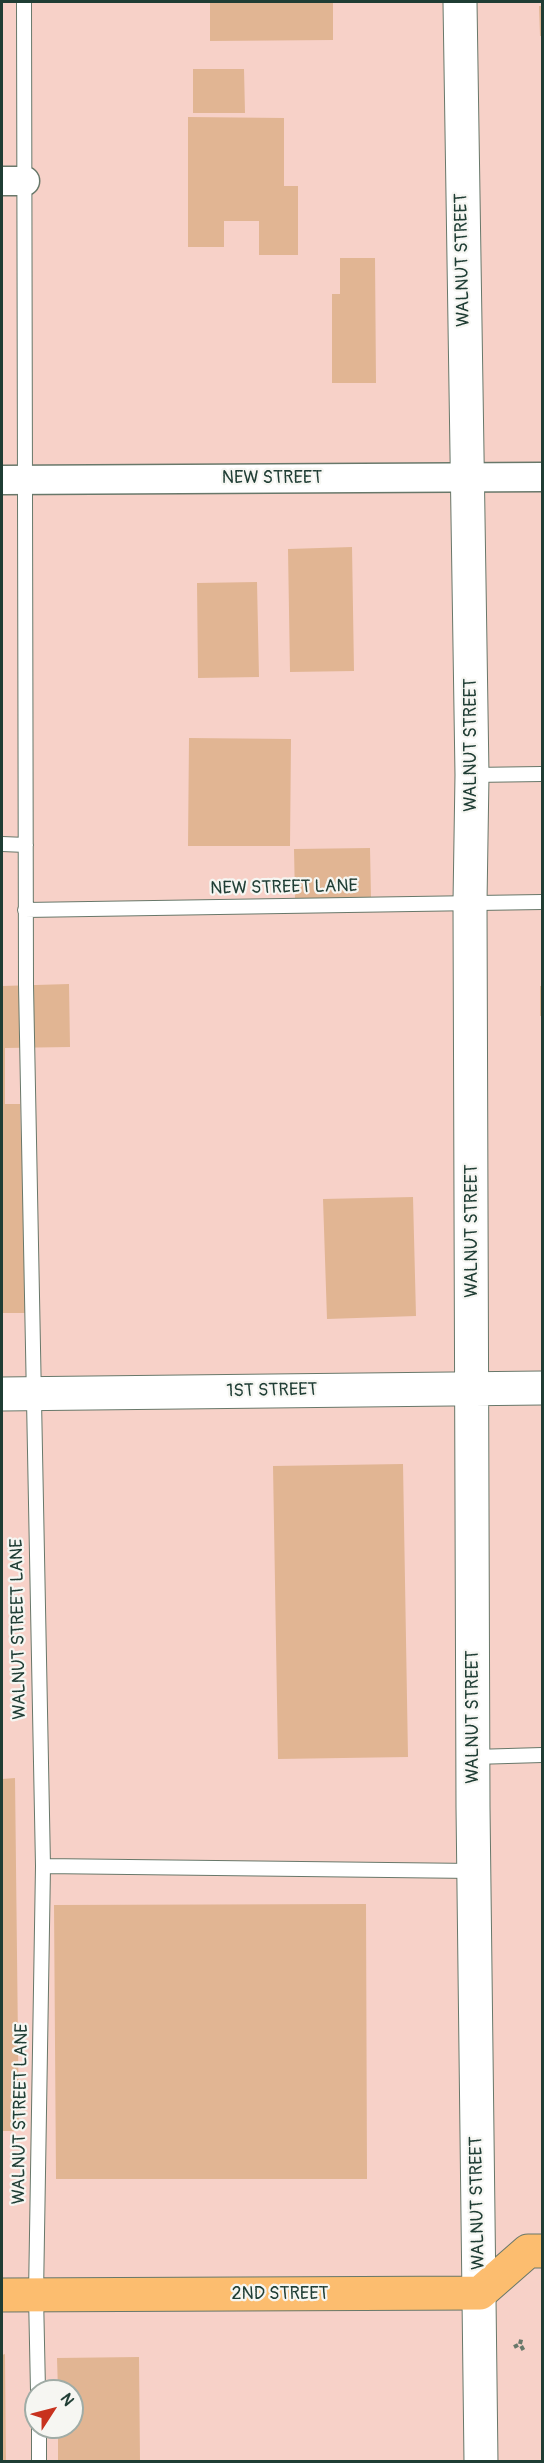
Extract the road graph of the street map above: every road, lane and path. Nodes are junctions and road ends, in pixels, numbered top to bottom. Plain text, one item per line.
1 (24, 2) edge
2 (460, 2) edge
3 (13, 181) edge
4 (467, 477) junction
5 (543, 477) edge
6 (13, 480) edge
7 (543, 774) edge
8 (472, 775) junction
9 (2, 844) edge
10 (26, 845) junction
11 (470, 902) junction
12 (543, 902) edge
13 (25, 910) junction
14 (543, 1388) edge
15 (472, 1389) junction
16 (17, 1394) edge
17 (543, 1755) edge
18 (474, 1757) junction
19 (43, 1866) junction
20 (474, 1871) junction
21 (543, 2251) edge
22 (480, 2293) junction
23 (2, 2295) edge
24 (36, 2295) junction
25 (522, 2336) dead end
26 (520, 2344) dead end
27 (38, 2379) edge
28 (39, 2439) edge
29 (39, 2462) edge
30 (481, 2462) edge

1 - 3 lane, WALNUT STREET LANE
2 - 4 street, WALNUT STREET
3 - 6 lane, WALNUT STREET LANE
4 - 5 street, NEW STREET
4 - 6 street, NEW STREET
4 - 8 street, WALNUT STREET
6 - 10 lane, WALNUT STREET LANE
7 - 8 lane
8 - 11 street, WALNUT STREET
9 - 10 lane
10 - 13 lane, WALNUT STREET LANE
11 - 12 lane, NEW STREET LANE
11 - 13 lane, NEW STREET LANE
11 - 15 street, WALNUT STREET
13 - 16 lane, WALNUT STREET LANE
14 - 15 street, 1ST STREET
15 - 16 street, 1ST STREET
15 - 18 street, WALNUT STREET
16 - 19 lane, WALNUT STREET LANE
17 - 18 lane
18 - 20 street, WALNUT STREET
19 - 20 lane
19 - 24 lane, WALNUT STREET LANE
20 - 22 street, WALNUT STREET
21 - 22 main road
22 - 24 main road, 2ND STREET
22 - 30 street, WALNUT STREET
23 - 24 main road, 2ND STREET
24 - 27 lane, WALNUT STREET LANE
25 - 26 path
28 - 29 lane

